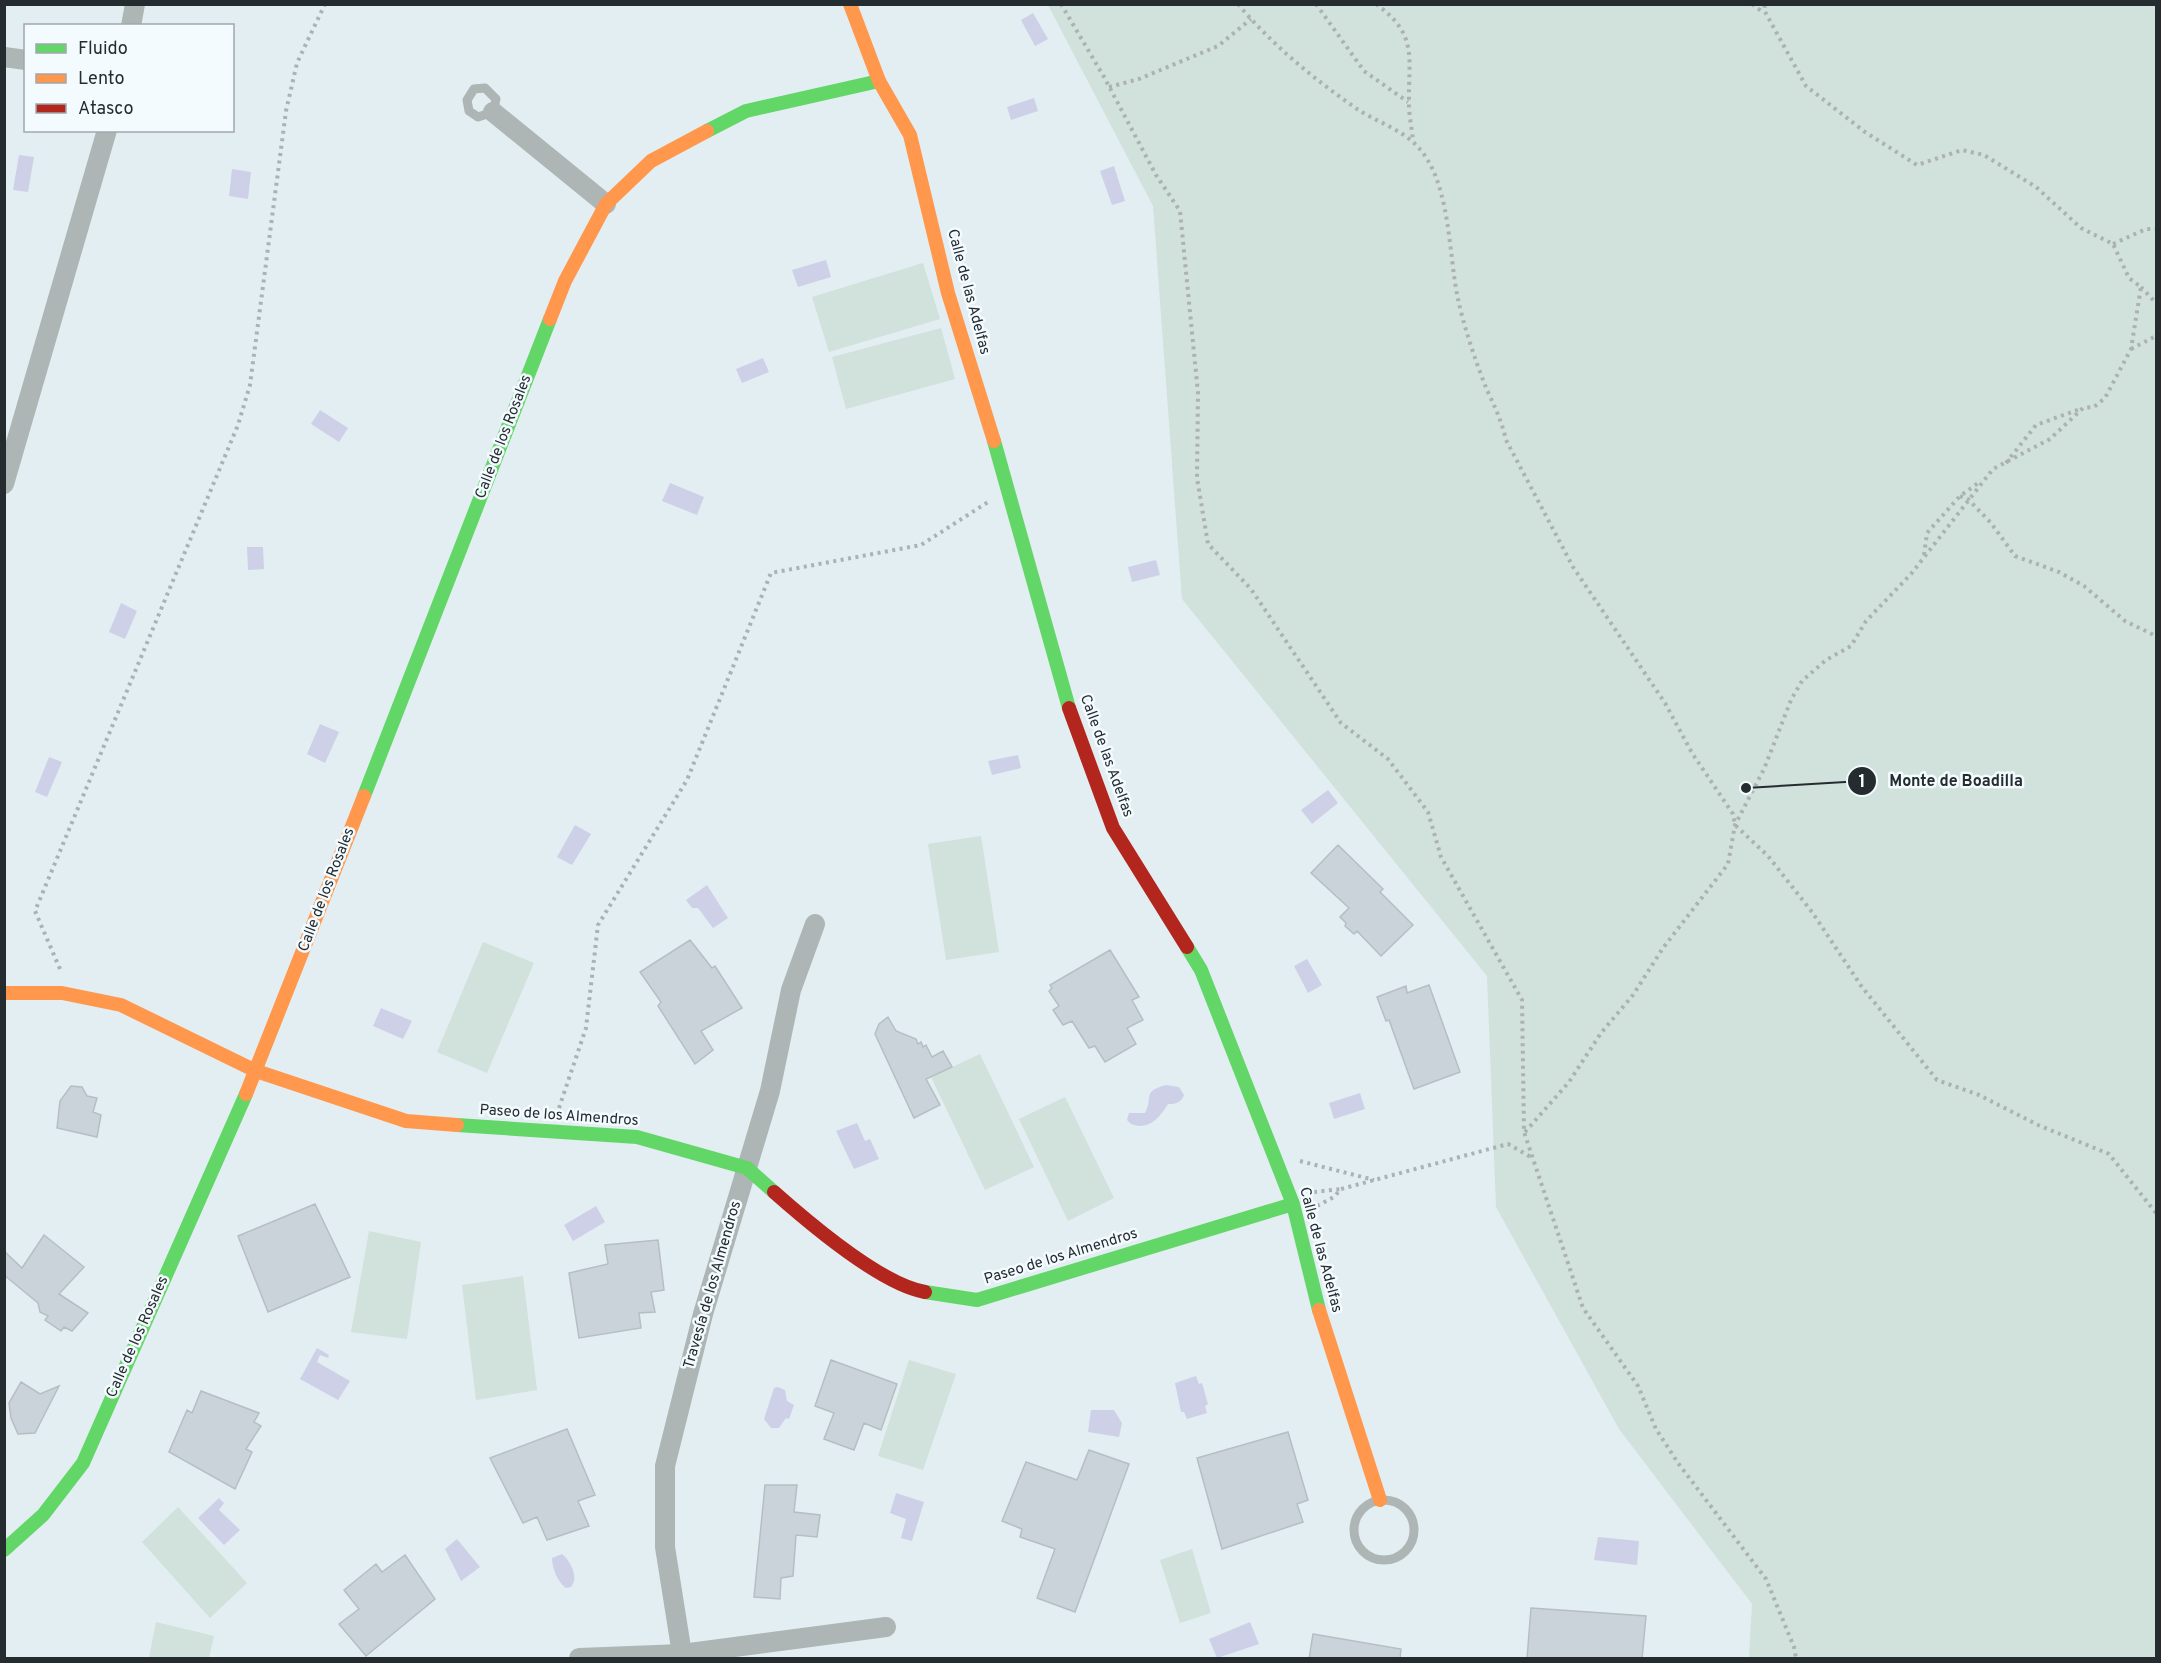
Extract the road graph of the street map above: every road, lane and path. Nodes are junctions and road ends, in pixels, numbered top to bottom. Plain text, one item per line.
1 (135, 4) edge
2 (325, 4) edge
3 (850, 4) edge
4 (1061, 4) edge
5 (1238, 4) edge
6 (1316, 4) edge
7 (1376, 4) edge
8 (1752, 4) edge
9 (1765, 4) edge
10 (1766, 14) junction
11 (1251, 19) junction
12 (131, 24) edge
13 (4, 57) edge
14 (24, 60) edge
15 (879, 81) junction
16 (1109, 87) junction
17 (1409, 103) junction
18 (493, 112) dead end
19 (106, 132) edge
20 (1413, 142) junction
21 (606, 204) junction
22 (2157, 229) edge
23 (2113, 244) junction
24 (2140, 286) junction
25 (2157, 303) edge
26 (2157, 336) edge
27 (2131, 350) junction
28 (2084, 408) junction
29 (2005, 464) junction
30 (1985, 478) junction
31 (4, 484) edge
32 (1009, 489) junction
33 (1960, 496) junction
34 (1968, 499) junction
35 (1923, 557) junction
36 (2157, 636) edge
37 (1735, 825) junction
38 (815, 924) dead end
39 (4, 993) edge
40 (71, 994) junction
41 (256, 1071) junction
42 (551, 1132) junction
43 (1524, 1132) junction
44 (1273, 1154) junction
45 (1532, 1158) junction
46 (747, 1168) junction
47 (1375, 1180) junction
48 (1293, 1204) junction
49 (2157, 1213) edge
50 (1296, 1219) junction
51 (1380, 1500) junction
52 (4, 1550) edge
53 (886, 1627) dead end
54 (682, 1654) junction
55 (579, 1659) edge
56 (1796, 1659) edge

1 - 12 street
2 - 40 path
3 - 15 street, Calle de las Adelfas
4 - 16 path
5 - 11 path
6 - 17 path
7 - 17 path
8 - 10 path
9 - 10 path
10 - 23 path
11 - 16 path
11 - 20 path
13 - 14 street
15 - 21 street, Calle de los Rosales
15 - 32 street, Calle de las Adelfas
16 - 43 path
17 - 20 path
18 - 21 street
19 - 31 street
20 - 37 path
21 - 41 street, Calle de los Rosales
22 - 23 path
23 - 24 path
24 - 25 path
24 - 27 path
26 - 27 path
27 - 28 path
28 - 29 path
28 - 29 path
29 - 30 path
30 - 33 path
30 - 34 path
32 - 42 path
32 - 44 street, Calle de las Adelfas
33 - 34 path
33 - 35 path
34 - 35 path
34 - 36 path
35 - 37 path
37 - 43 path
37 - 49 path
38 - 46 street, Travesía de los Almendros
39 - 40 street, Paseo de los Almendros
40 - 41 street, Paseo de los Almendros
41 - 42 street, Paseo de los Almendros
41 - 52 street, Calle de los Rosales
42 - 46 street, Paseo de los Almendros
43 - 45 path
44 - 47 path
44 - 48 street, Calle de las Adelfas
45 - 47 path
45 - 56 path
46 - 48 street, Paseo de los Almendros
46 - 54 street, Travesía de los Almendros
47 - 50 path
48 - 50 street, Calle de las Adelfas
50 - 51 street, Calle de las Adelfas
51 - 51 lane
53 - 54 street
54 - 55 street

